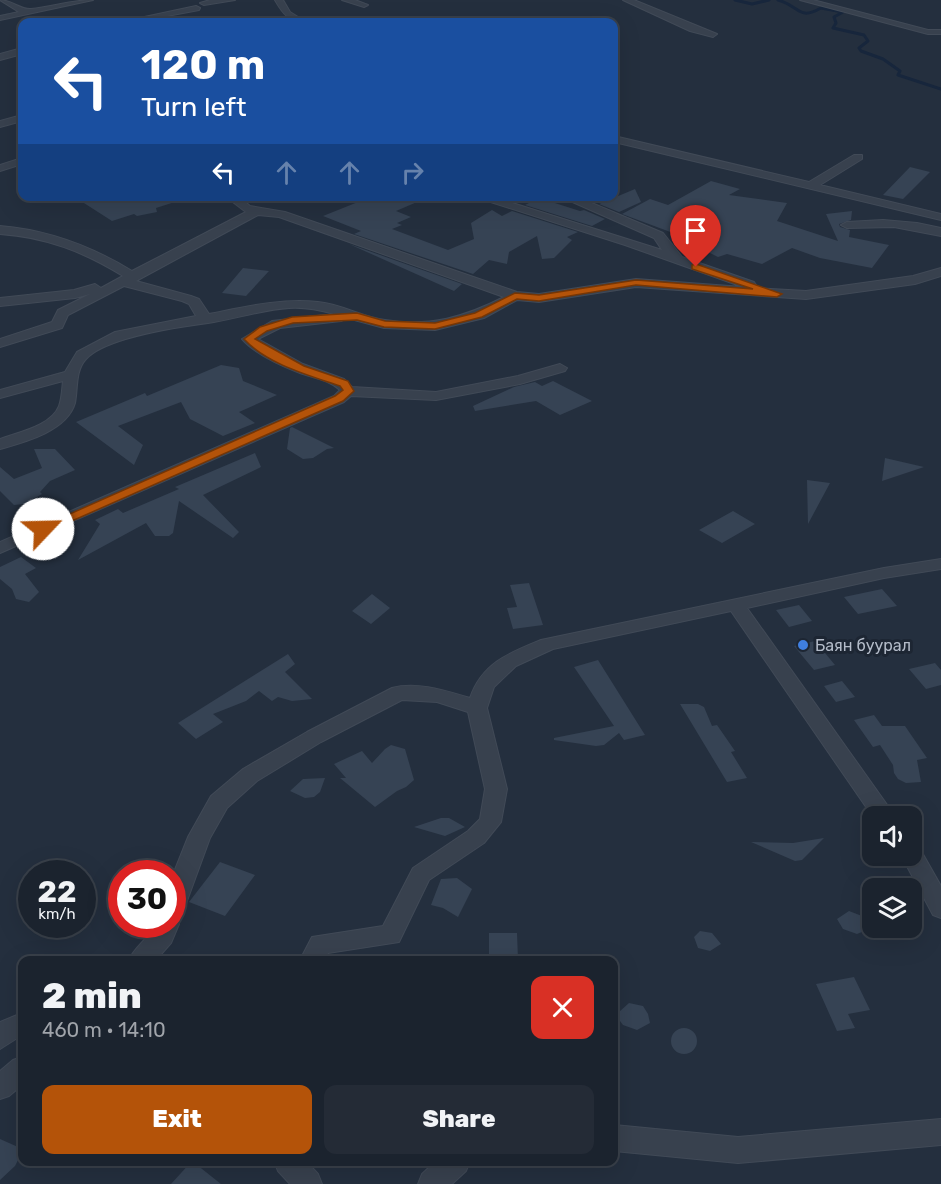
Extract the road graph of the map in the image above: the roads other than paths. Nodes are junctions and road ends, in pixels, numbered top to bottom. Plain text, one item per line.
1 (3, 0) edge
2 (89, 0) edge
3 (231, 0) edge
4 (279, 0) edge
5 (346, 0) edge
6 (627, 0) edge
7 (804, 0) edge
8 (832, 0) edge
9 (817, 4) junction
10 (364, 5) dead end
11 (199, 6) edge
12 (27, 13) junction
13 (0, 18) edge
14 (144, 18) edge
15 (294, 18) edge
16 (941, 32) edge
17 (713, 34) dead end
18 (18, 52) edge
19 (0, 57) edge
20 (18, 119) edge
21 (0, 124) edge
22 (618, 140) edge
23 (858, 157) dead end
24 (18, 162) edge
25 (0, 168) edge
26 (810, 186) junction
27 (237, 201) edge
28 (493, 201) edge
29 (576, 201) edge
30 (256, 211) junction
31 (941, 217) edge
32 (847, 225) dead end
33 (0, 230) edge
34 (941, 232) edge
35 (675, 260) junction
36 (941, 272) edge
37 (131, 276) junction
38 (777, 294) junction
39 (515, 296) junction
40 (0, 302) edge
41 (207, 319) junction
42 (384, 324) junction
43 (0, 344) edge
44 (560, 368) dead end
45 (71, 375) junction
46 (348, 391) junction
47 (0, 394) edge
48 (0, 444) edge
49 (0, 548) edge
50 (941, 564) edge
51 (735, 604) junction
52 (477, 708) junction
53 (877, 806) edge
54 (918, 866) edge
55 (186, 872) edge
56 (941, 908) edge
57 (161, 938) edge
58 (145, 956) edge
59 (314, 956) edge
60 (18, 1025) edge
61 (0, 1037) edge
62 (18, 1072) edge
63 (0, 1087) edge
64 (941, 1132) edge
65 (618, 1138) edge
66 (292, 1166) edge
67 (451, 1166) edge
68 (308, 1184) edge
69 (432, 1184) edge

1 - 12 street
2 - 12 street
3 - 11 street
4 - 15 street
5 - 10 street
6 - 17 street
7 - 9 street
8 - 9 street
9 - 16 street
11 - 14 street
12 - 13 street
18 - 19 street
20 - 21 street
22 - 26 street
23 - 26 street
24 - 25 street
26 - 31 street
27 - 30 street
28 - 35 street
29 - 35 street
30 - 37 street
30 - 39 street
32 - 34 street
33 - 37 street
35 - 38 street
36 - 38 street
37 - 40 street
37 - 41 street
37 - 43 street
38 - 39 street
39 - 42 street
41 - 42 street
41 - 45 street
42 - 46 street
44 - 46 street
45 - 47 street
45 - 48 street
46 - 49 street
50 - 51 street
51 - 52 street
51 - 53 street
52 - 55 street
52 - 59 street
54 - 56 street
57 - 58 street
60 - 61 street
62 - 63 street
64 - 65 street
66 - 68 street
67 - 69 street

